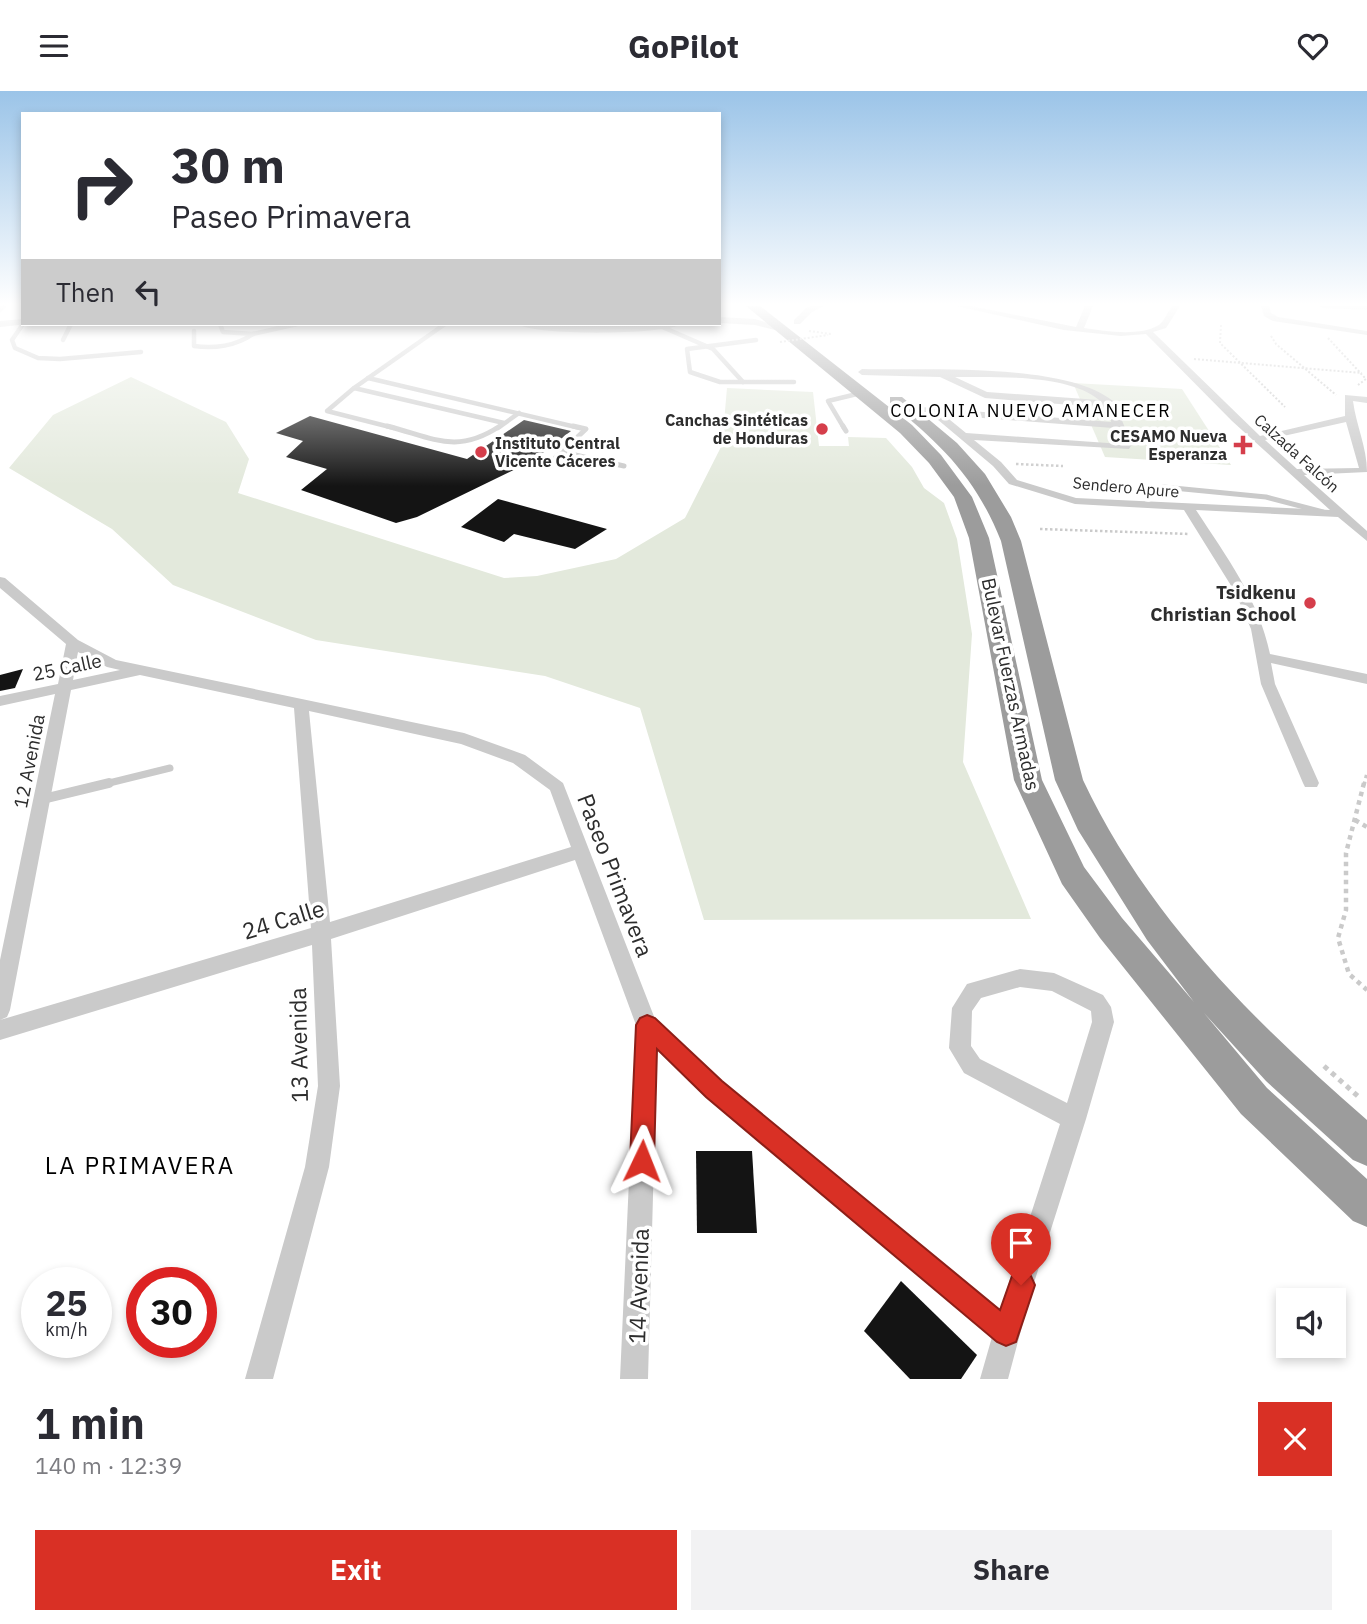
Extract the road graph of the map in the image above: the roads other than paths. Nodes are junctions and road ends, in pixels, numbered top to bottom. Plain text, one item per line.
1 (385, 366) edge
2 (689, 366) edge
3 (729, 366) edge
4 (840, 366) edge
5 (840, 366) edge
6 (1183, 366) edge
7 (942, 374) junction
8 (368, 378) junction
9 (743, 382) junction
10 (794, 382) dead end
11 (861, 383) junction
12 (354, 388) junction
13 (1367, 400) edge
14 (1112, 404) junction
15 (908, 409) junction
16 (935, 412) junction
17 (519, 413) junction
18 (1350, 418) junction
19 (504, 423) junction
20 (1117, 425) junction
21 (846, 431) dead end
22 (965, 436) junction
23 (1258, 439) junction
24 (562, 452) junction
25 (555, 457) dead end
26 (624, 466) dead end
27 (1297, 472) junction
28 (1163, 487) dead end
29 (1189, 508) junction
30 (1325, 513) junction
31 (1343, 514) junction
32 (1366, 536) edge
33 (0, 581) edge
34 (74, 643) junction
35 (1264, 657) junction
36 (142, 670) junction
37 (1367, 679) edge
38 (66, 688) junction
39 (0, 701) edge
40 (301, 703) junction
41 (170, 768) dead end
42 (1311, 783) dead end
43 (43, 799) junction
44 (580, 851) junction
45 (321, 934) junction
46 (0, 1010) edge
47 (647, 1025) junction
48 (0, 1030) edge
49 (1075, 1119) junction
50 (1367, 1146) edge
51 (1367, 1207) edge
52 (1006, 1332) junction
53 (259, 1379) edge
54 (634, 1379) edge
55 (994, 1379) edge

1 - 8 lane
2 - 9 lane
3 - 9 lane
4 - 11 highway, Bulevar Fuerzas Armadas
5 - 11 highway, Bulevar Fuerzas Armadas
6 - 23 street, Calzada Falcón
7 - 11 street
7 - 14 street
7 - 14 street
8 - 12 lane
8 - 17 lane
9 - 10 lane
11 - 15 highway, Bulevar Fuerzas Armadas
11 - 21 lane
11 - 51 highway, Bulevar Fuerzas Armadas
12 - 19 lane
12 - 19 lane
13 - 18 street
14 - 20 street
15 - 16 street
15 - 50 highway, Bulevar Fuerzas Armadas
16 - 20 street
16 - 22 street, Sendero Apure
17 - 19 lane
17 - 24 lane
18 - 23 street
18 - 27 street
20 - 22 street
22 - 29 street, Sendero Apure
23 - 27 street, Calzada Falcón
24 - 25 lane
24 - 26 lane
27 - 31 street, Calzada Falcón
28 - 30 lane
29 - 30 street, Sendero Apure
29 - 35 street
30 - 31 street, Sendero Apure
31 - 32 street, Calzada Falcón
33 - 34 street, Paseo Primavera
34 - 36 street, Paseo Primavera
34 - 38 street, 12 Avenida
35 - 37 street
35 - 42 street
36 - 38 street, 25 Calle
36 - 40 street, Paseo Primavera
38 - 39 street, 25 Calle
38 - 43 street, 12 Avenida
40 - 44 street, Paseo Primavera
40 - 45 street, 13 Avenida
41 - 43 lane
43 - 46 street, 12 Avenida
44 - 45 street, 24 Calle
44 - 47 street, Paseo Primavera
45 - 48 street, 24 Calle
45 - 53 street, 13 Avenida
47 - 52 street, Paseo Primavera
47 - 54 street, 14 Avenida
49 - 49 street
49 - 52 street
52 - 55 street

